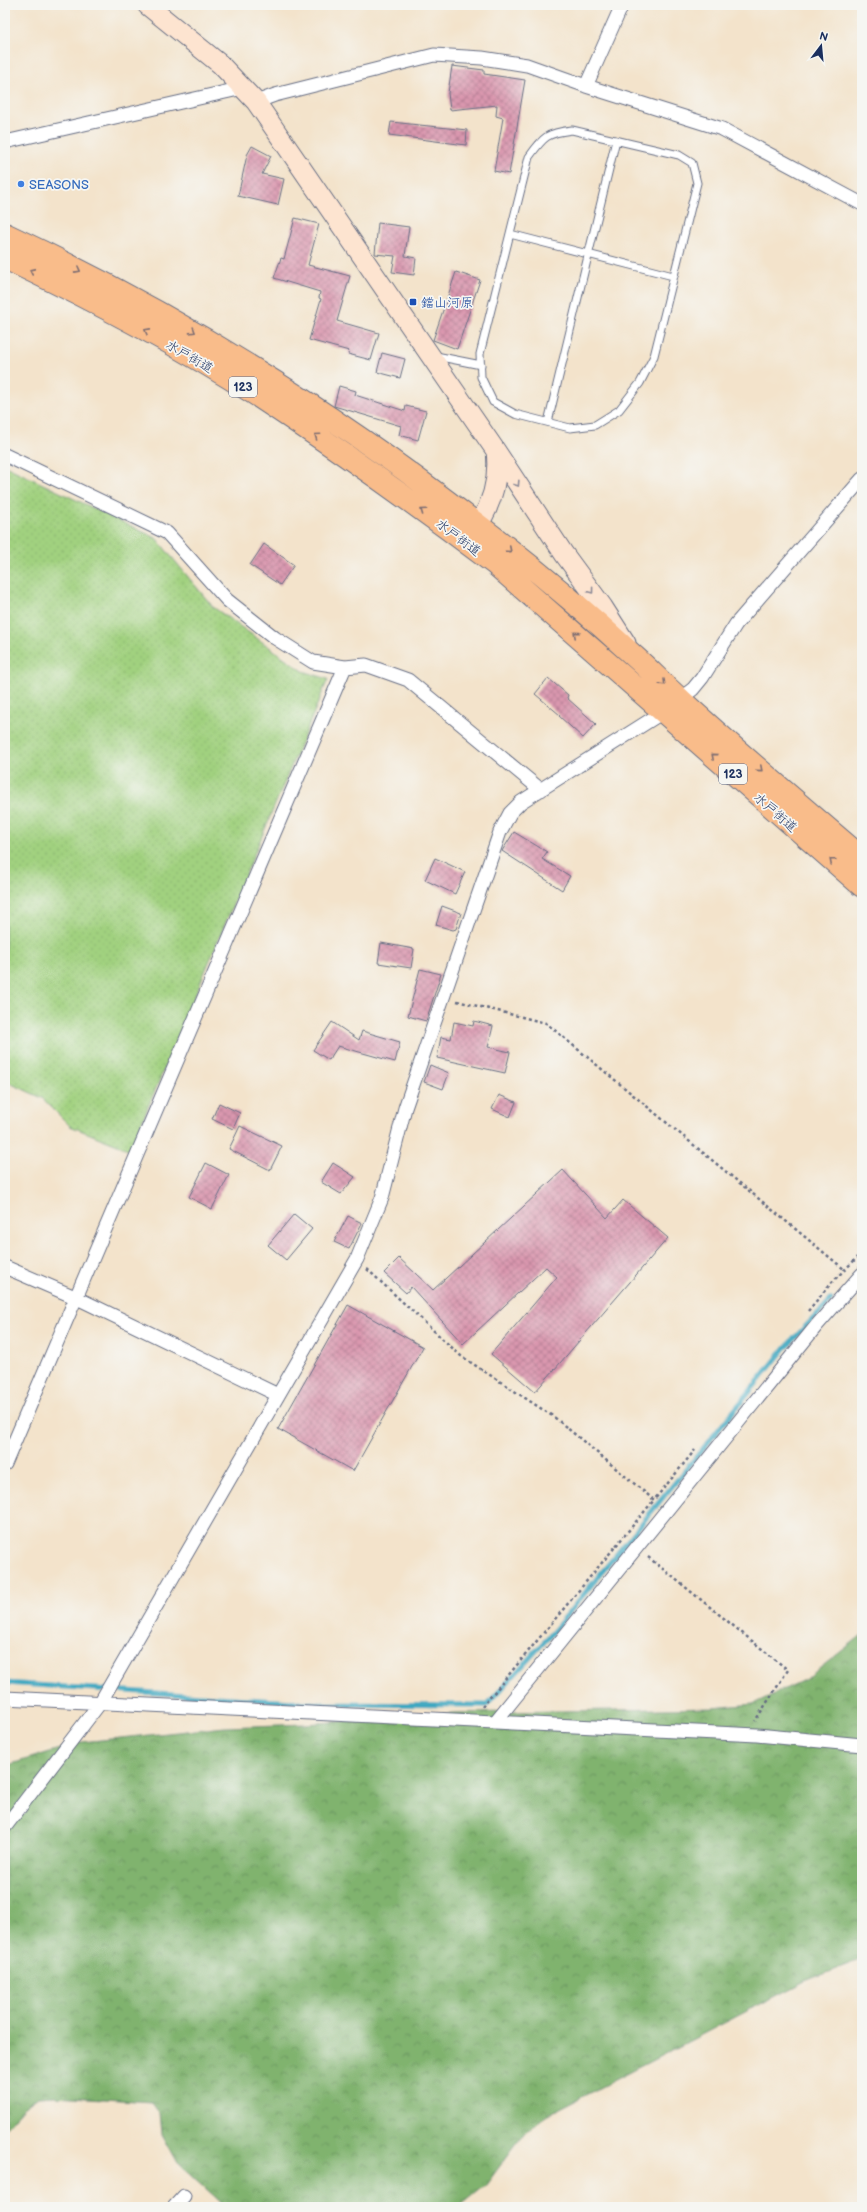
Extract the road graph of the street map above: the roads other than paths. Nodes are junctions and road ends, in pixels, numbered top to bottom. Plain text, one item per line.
1 (147, 5) edge
2 (622, 5) edge
3 (586, 86) junction
4 (243, 88) junction
5 (256, 102) junction
6 (616, 140) junction
7 (5, 142) edge
8 (862, 204) edge
9 (5, 234) edge
10 (510, 234) junction
11 (589, 254) junction
12 (5, 258) edge
13 (674, 276) junction
14 (430, 355) junction
15 (481, 365) junction
16 (548, 422) junction
17 (496, 451) junction
18 (5, 455) edge
19 (862, 479) edge
20 (473, 534) junction
21 (635, 656) junction
22 (345, 667) junction
23 (671, 706) junction
24 (541, 790) junction
25 (862, 858) edge
26 (862, 886) edge
27 (5, 1267) edge
28 (859, 1277) edge
29 (77, 1298) junction
30 (278, 1395) junction
31 (5, 1464) edge
32 (5, 1698) edge
33 (100, 1703) junction
34 (495, 1722) junction
35 (862, 1745) edge
36 (5, 1827) edge
37 (184, 2196) dead end
38 (174, 2207) edge

1 - 4 street
2 - 3 street
3 - 5 street
3 - 8 street
4 - 5 street
4 - 7 street
5 - 14 street
6 - 10 lane
6 - 11 lane
6 - 13 lane
9 -> 20 highway, 水戸街道 / 123
10 - 11 lane
10 - 15 lane
11 - 13 lane
11 - 16 lane
20 -> 12 highway, 水戸街道 / 123
13 - 16 lane
14 - 15 lane
14 - 17 street
15 - 16 lane
17 - 20 street
17 -> 21 street
18 - 22 street
19 - 23 street
20 -> 21 highway, 水戸街道 / 123
23 -> 20 highway, 水戸街道 / 123
21 -> 23 highway, 水戸街道 / 123
22 - 24 street
22 - 29 street
23 - 24 street
23 -> 25 highway, 水戸街道 / 123
26 -> 23 highway, 水戸街道 / 123
24 - 30 street
27 - 29 street
28 - 34 street
29 - 30 street
29 - 31 street
30 - 33 street
32 - 33 street
33 - 34 street
33 - 36 street
34 - 35 street
37 - 38 street

